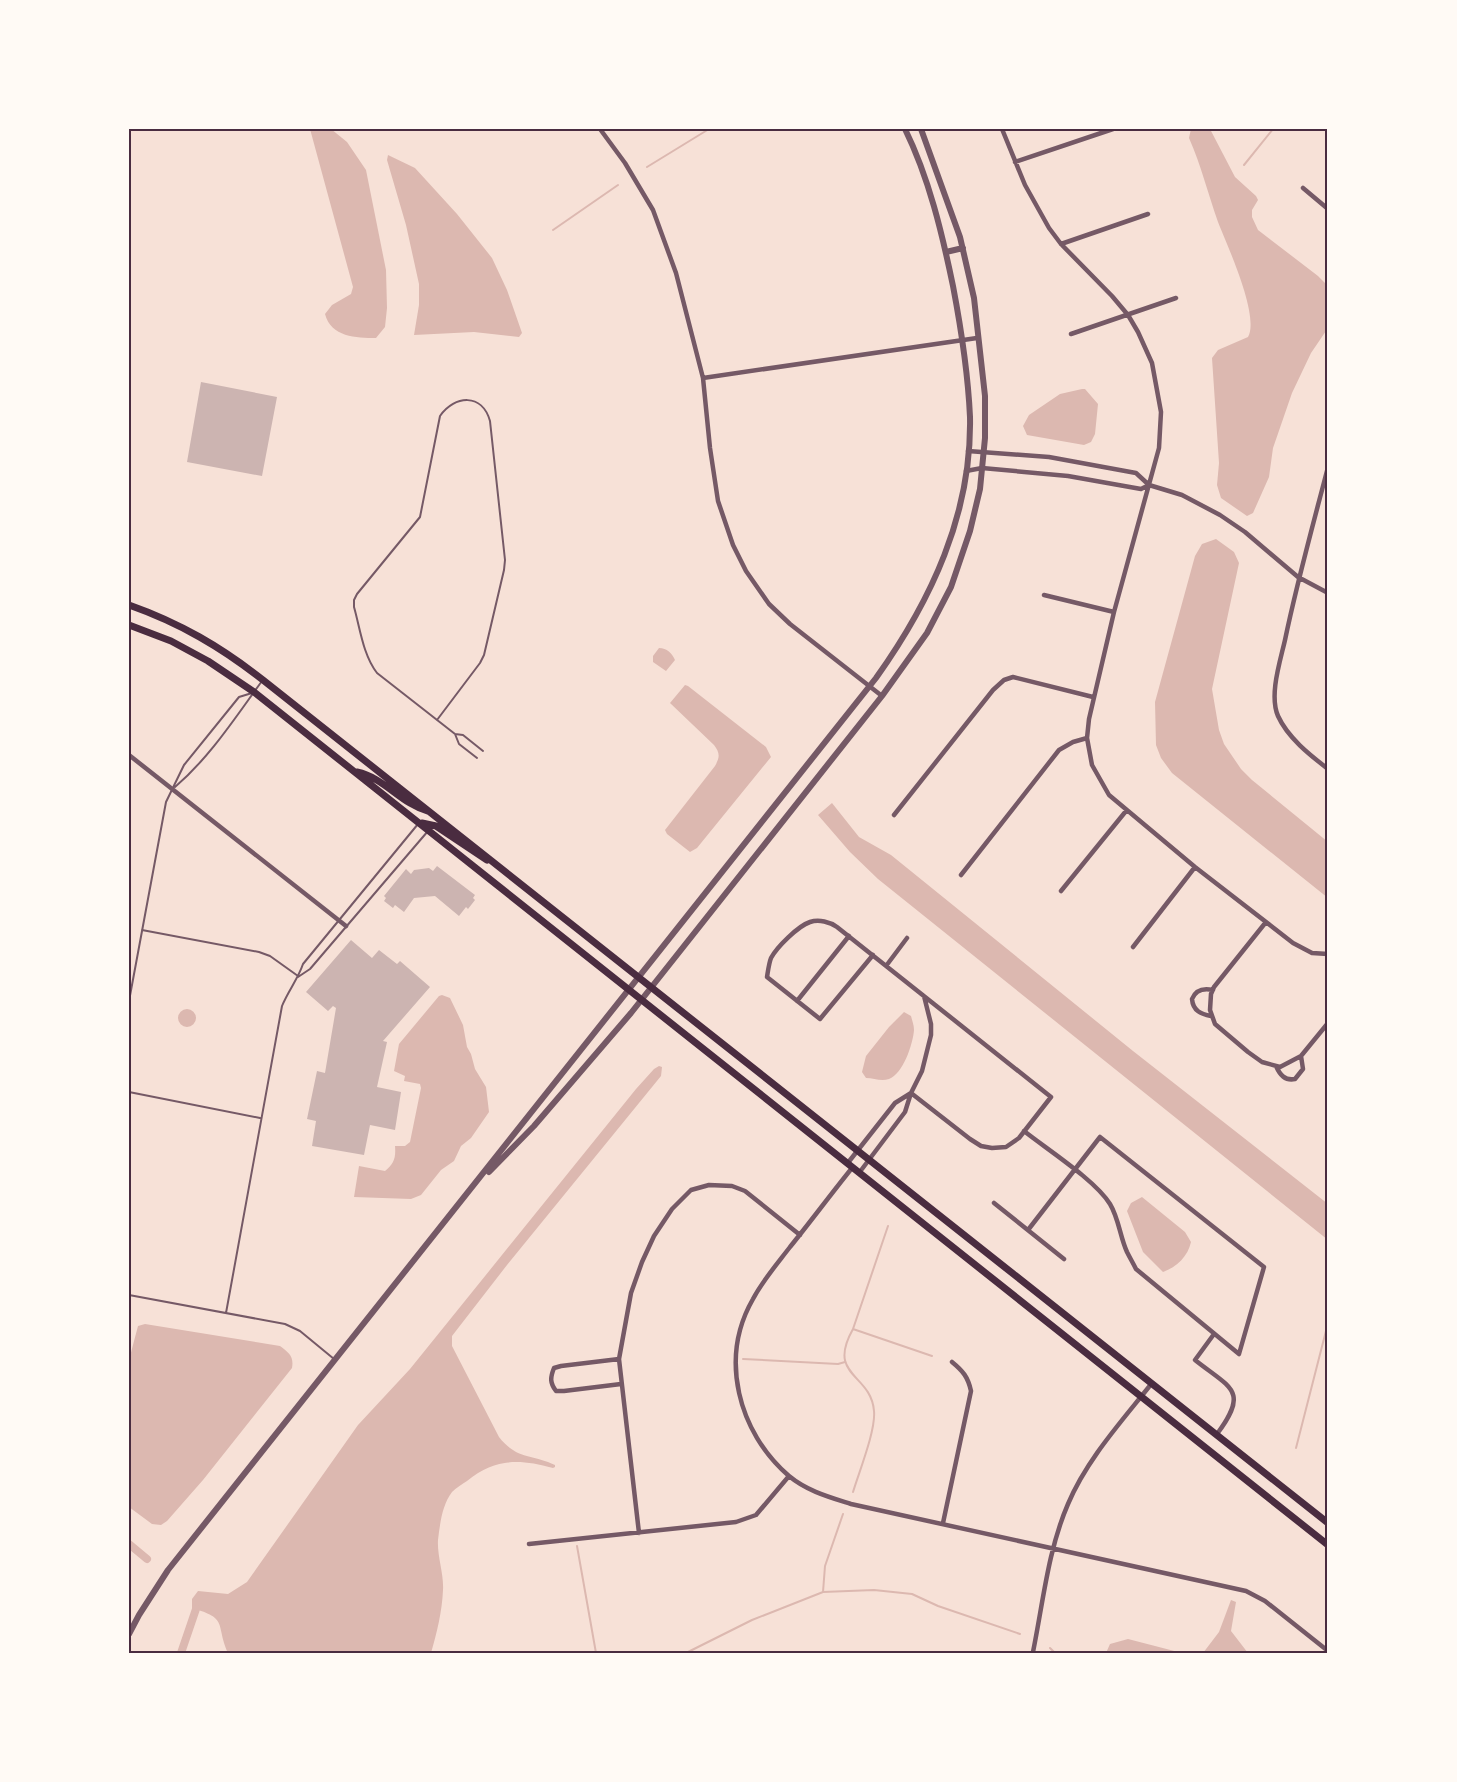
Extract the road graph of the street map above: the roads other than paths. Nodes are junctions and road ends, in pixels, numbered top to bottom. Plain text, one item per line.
1 (600, 129) edge
2 (905, 129) edge
3 (921, 129) edge
4 (1002, 129) edge
5 (1113, 129) edge
6 (1016, 162) junction
7 (1303, 188) dead end
8 (1328, 209) edge
9 (1148, 213) dead end
10 (1061, 244) junction
11 (963, 248) junction
12 (946, 252) junction
13 (1176, 298) dead end
14 (1128, 315) junction
15 (1071, 334) dead end
16 (977, 338) junction
17 (962, 340) junction
18 (703, 378) junction
19 (968, 451) junction
20 (984, 453) junction
21 (1328, 467) edge
22 (982, 468) junction
23 (966, 471) junction
24 (1149, 485) junction
25 (1298, 577) junction
26 (1328, 593) edge
27 (1044, 595) dead end
28 (129, 605) edge
29 (1114, 612) junction
30 (129, 625) edge
31 (263, 680) junction
32 (870, 686) junction
33 (254, 692) junction
34 (882, 696) junction
35 (1094, 697) junction
36 (437, 720) junction
37 (455, 734) junction
38 (1087, 738) junction
39 (483, 750) dead end
40 (129, 755) edge
41 (477, 758) dead end
42 (1328, 769) edge
43 (355, 772) junction
44 (173, 789) junction
45 (1126, 811) junction
46 (432, 812) junction
47 (894, 815) dead end
48 (418, 823) junction
49 (429, 830) junction
50 (498, 865) junction
51 (1195, 867) junction
52 (961, 875) dead end
53 (1061, 891) dead end
54 (338, 920) junction
55 (1266, 922) junction
56 (346, 926) junction
57 (142, 930) junction
58 (849, 936) junction
59 (907, 938) dead end
60 (1133, 947) dead end
61 (1328, 954) edge
62 (873, 955) junction
63 (886, 966) junction
64 (639, 976) junction
65 (298, 977) junction
66 (652, 987) junction
67 (629, 989) junction
68 (1213, 990) junction
69 (924, 996) junction
70 (642, 999) junction
71 (797, 1000) junction
72 (129, 1001) edge
73 (1211, 1016) junction
74 (1328, 1023) edge
75 (1301, 1056) junction
76 (1276, 1066) junction
77 (129, 1092) edge
78 (911, 1093) junction
79 (260, 1118) junction
80 (1024, 1131) junction
81 (858, 1150) junction
82 (870, 1159) junction
83 (849, 1166) junction
84 (1074, 1171) junction
85 (859, 1173) junction
86 (473, 1187) junction
87 (994, 1203) dead end
88 (1028, 1230) junction
89 (800, 1235) junction
90 (1064, 1259) dead end
91 (129, 1295) edge
92 (226, 1313) junction
93 (1214, 1334) junction
94 (334, 1359) junction
95 (619, 1359) junction
96 (952, 1362) dead end
97 (1152, 1383) junction
98 (621, 1384) junction
99 (1141, 1397) junction
100 (1217, 1434) junction
101 (789, 1476) junction
102 (943, 1523) junction
103 (1328, 1523) edge
104 (639, 1533) junction
105 (529, 1544) dead end
106 (1328, 1545) edge
107 (1054, 1548) junction
108 (129, 1634) edge
109 (1328, 1651) edge
110 (1033, 1652) edge

1 - 18 street
2 - 12 street
3 - 11 street
4 - 6 street
5 - 6 street
6 - 10 street
7 - 8 street
9 - 10 street
10 - 14 street
11 - 12 street
11 - 16 street
12 - 17 street
13 - 14 street
14 - 15 street
14 - 24 street
16 - 17 street
16 - 20 street
17 - 18 street
17 - 19 street
18 - 32 street
19 - 20 street
19 - 23 street
20 - 22 street
20 - 24 street
21 - 25 street
22 - 23 street
22 - 24 street
22 - 34 street
23 - 32 street
24 - 25 street
24 - 29 street
25 - 26 street
25 - 42 street
27 - 29 street
28 - 31 main road
29 - 35 street
30 - 33 main road
31 - 33 lane
31 - 46 main road
32 - 34 street
32 - 64 street
33 - 43 main road
33 - 44 lane
33 - 44 lane
34 - 66 street
35 - 38 street
35 - 47 street
36 - 36 lane
36 - 37 lane
37 - 39 lane
37 - 41 lane
38 - 45 street
38 - 52 street
40 - 44 street
43 - 46 main road
43 - 48 main road
44 - 54 street
44 - 57 lane
45 - 51 street
45 - 53 street
46 - 50 main road
48 - 49 main road
48 - 50 main road
48 - 54 lane
49 - 56 lane
49 - 67 main road
50 - 64 main road
51 - 55 street
51 - 60 street
54 - 56 street
54 - 65 lane
55 - 61 street
55 - 68 street
56 - 65 lane
57 - 65 lane
57 - 72 lane
58 - 62 street
58 - 71 street
58 - 71 street
59 - 63 street
62 - 63 street
62 - 71 street
63 - 69 street
64 - 66 main road
64 - 67 street
65 - 79 lane
66 - 70 street
66 - 81 main road
67 - 70 main road
67 - 86 street
68 - 73 street
68 - 73 street
69 - 78 street
69 - 80 street
70 - 83 main road
70 - 86 street
73 - 76 street
74 - 75 street
75 - 76 street
75 - 76 street
77 - 79 lane
78 - 80 street
78 - 81 street
78 - 82 street
79 - 92 lane
80 - 84 street
81 - 82 main road
81 - 83 street
82 - 85 street
82 - 97 main road
83 - 85 main road
83 - 89 street
84 - 88 street
84 - 93 street
84 - 93 street
85 - 99 main road
86 - 94 street
87 - 88 street
88 - 90 street
89 - 95 street
89 - 101 street
91 - 92 lane
92 - 94 lane
93 - 100 street
94 - 108 street
95 - 98 street
95 - 98 street
96 - 102 street
97 - 99 street
97 - 100 main road
98 - 104 street
99 - 106 main road
99 - 107 street
100 - 103 main road
101 - 102 street
101 - 104 street
102 - 107 street
104 - 105 street
107 - 109 street
107 - 110 street

